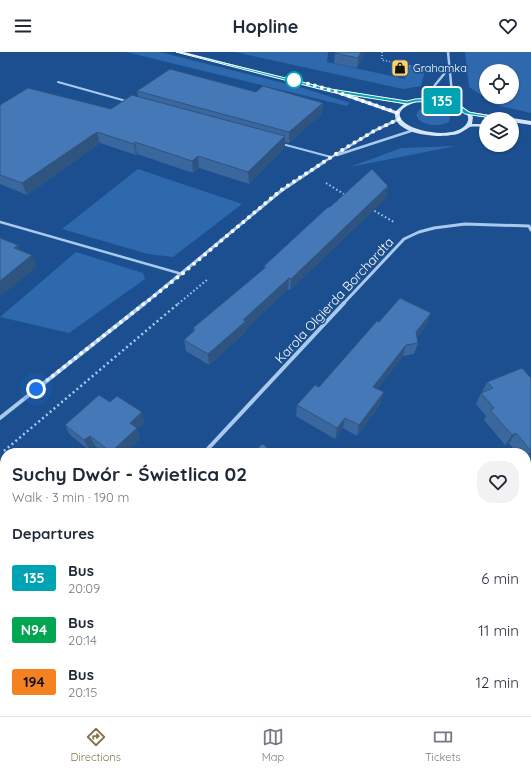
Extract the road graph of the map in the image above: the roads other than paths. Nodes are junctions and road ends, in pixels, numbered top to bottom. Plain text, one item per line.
1 (179, 52) edge
2 (448, 52) edge
3 (449, 68) junction
4 (58, 82) dead end
5 (331, 90) junction
6 (429, 99) junction
7 (126, 101) edge
8 (407, 103) junction
9 (453, 104) junction
10 (467, 113) junction
11 (479, 115) edge
12 (398, 116) junction
13 (519, 122) edge
14 (468, 125) junction
15 (531, 125) edge
16 (479, 126) edge
17 (519, 126) edge
18 (414, 130) junction
19 (278, 142) edge
20 (331, 157) junction
21 (0, 222) edge
22 (531, 230) edge
23 (182, 274) junction
24 (0, 418) edge
25 (209, 448) edge

1 - 5 street
2 - 3 street
3 - 6 street
3 - 9 street
4 - 7 lane
5 - 8 street
5 - 12 street
6 - 8 street
6 - 9 street
8 - 12 street
9 - 10 street
10 - 11 street
10 - 14 street
12 - 18 street
12 - 20 street
13 - 15 street
14 - 16 street
14 - 18 street
15 - 17 street
18 - 20 street
19 - 20 lane
20 - 23 street
21 - 23 lane
22 - 25 street, Karola Olgierda Borchardta
23 - 24 street

